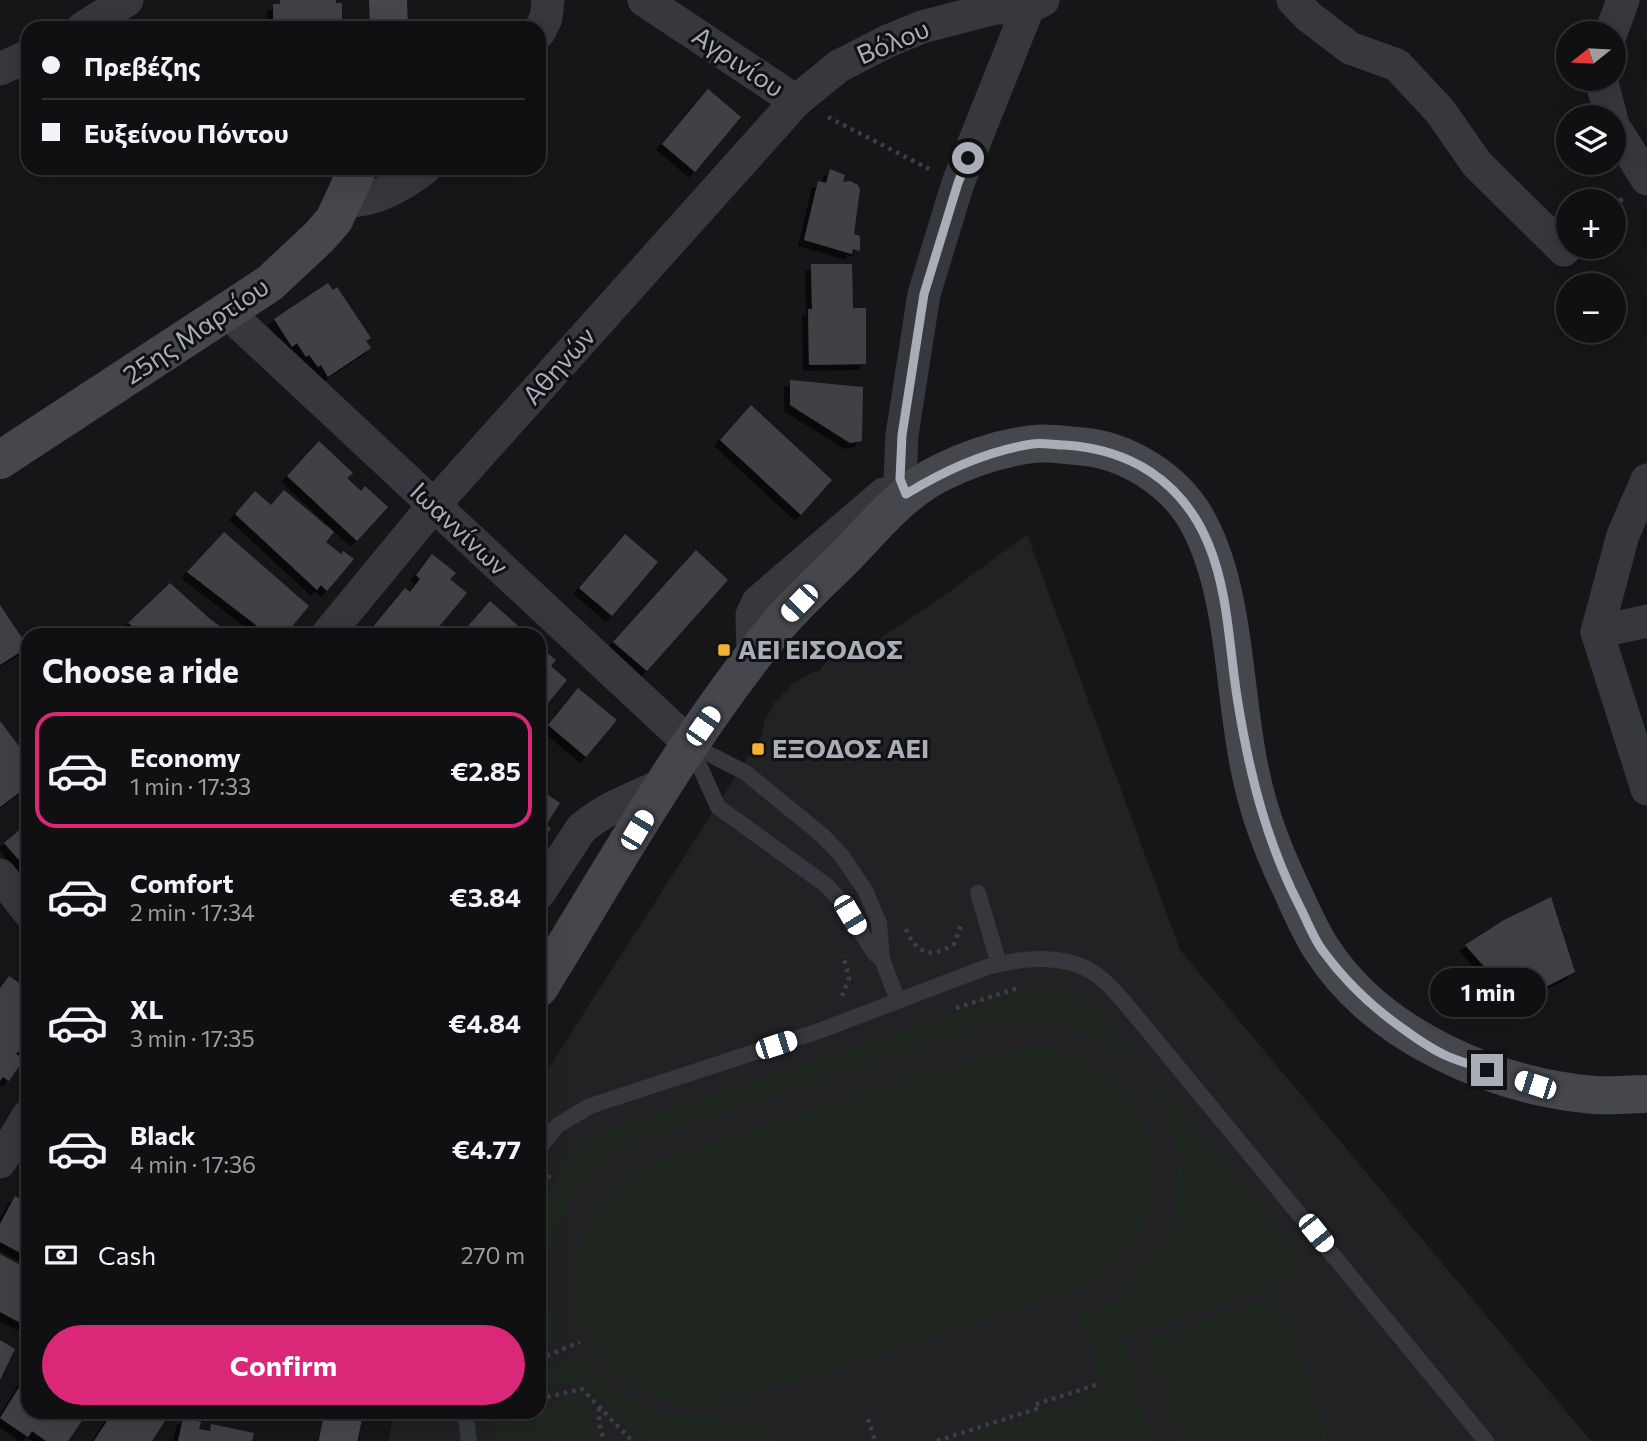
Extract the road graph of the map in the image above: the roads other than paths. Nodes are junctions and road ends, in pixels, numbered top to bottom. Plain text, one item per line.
1 (127, 0) edge
2 (388, 0) edge
3 (548, 0) edge
4 (645, 0) edge
5 (1293, 0) edge
6 (1623, 0) edge
7 (1035, 4) edge
8 (94, 21) edge
9 (388, 21) edge
10 (544, 21) edge
11 (1615, 21) edge
12 (21, 59) edge
13 (0, 69) edge
14 (796, 101) junction
15 (1626, 146) edge
16 (414, 175) edge
17 (1647, 180) edge
18 (351, 184) edge
19 (1556, 242) edge
20 (228, 313) junction
21 (0, 460) edge
22 (1647, 480) edge
23 (903, 489) junction
24 (434, 505) junction
25 (1647, 621) edge
26 (333, 628) edge
27 (1597, 632) junction
28 (690, 744) junction
29 (664, 784) junction
30 (1647, 789) edge
31 (0, 875) edge
32 (546, 882) edge
33 (978, 893) dead end
34 (21, 902) edge
35 (883, 959) junction
36 (999, 964) junction
37 (546, 977) edge
38 (898, 1001) junction
39 (1647, 1094) edge
40 (21, 1128) edge
41 (546, 1140) edge
42 (0, 1162) edge
43 (343, 1419) edge
44 (466, 1419) edge
45 (338, 1441) edge
46 (469, 1441) edge
47 (1486, 1441) edge

1 - 8 street
2 - 9 street
3 - 10 street
4 - 14 street, Αγρινίου
5 - 19 street
6 - 11 street
7 - 14 street, Βόλου
7 - 23 street
12 - 13 street
14 - 24 street, Αθηνών
15 - 17 street
16 - 18 street
18 - 20 street, 25ης Μαρτίου
20 - 21 street, 25ης Μαρτίου
20 - 24 street, Ιωαννίνων
22 - 27 street
23 - 28 street
23 - 39 street
24 - 26 street, Αθηνών
24 - 28 street, Ιωαννίνων
25 - 27 street
27 - 30 street
28 - 29 street
28 - 35 lane
28 - 35 lane
29 - 32 street
29 - 37 street
31 - 34 street
33 - 36 lane
35 - 38 lane
36 - 38 lane
36 - 47 lane
38 - 41 lane
40 - 42 street
43 - 45 street
44 - 46 lane

